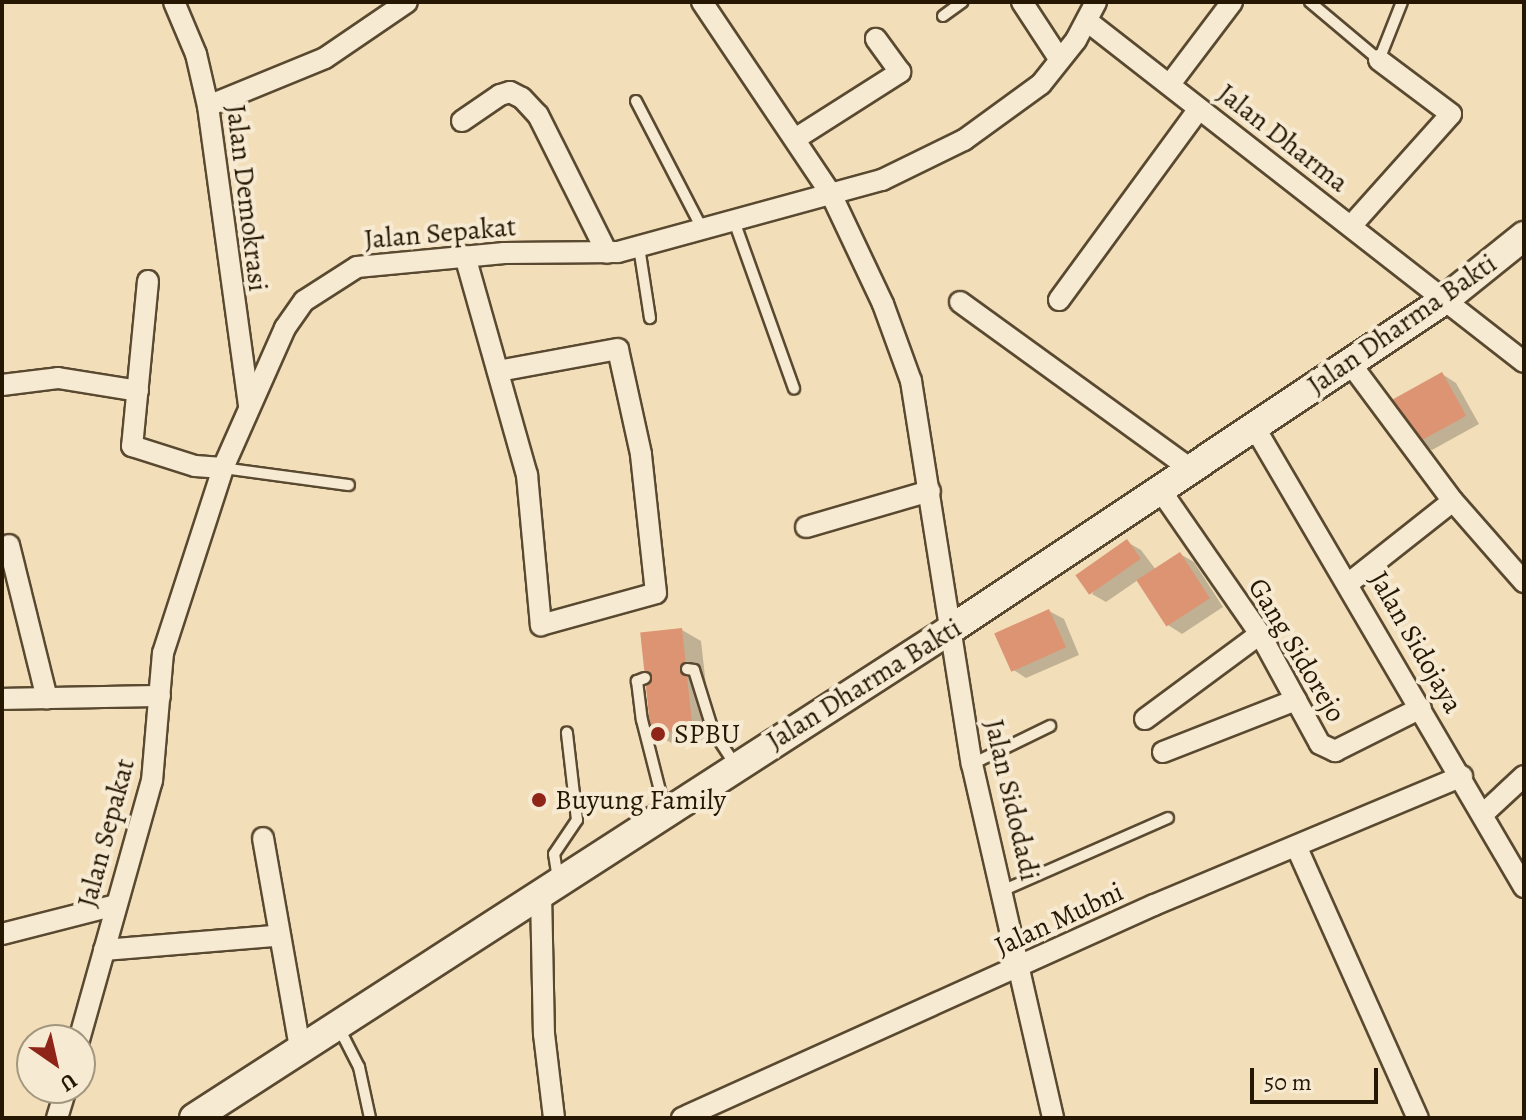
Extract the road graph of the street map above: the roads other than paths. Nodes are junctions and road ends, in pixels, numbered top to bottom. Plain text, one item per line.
1 (174, 2) edge
2 (702, 2) edge
3 (962, 2) edge
4 (1022, 2) edge
5 (1096, 2) edge
6 (1232, 2) edge
7 (1310, 2) edge
8 (1402, 2) edge
9 (394, 6) edge
10 (943, 16) dead end
11 (1087, 21) junction
12 (876, 39) dead end
13 (1060, 60) junction
14 (1379, 60) junction
15 (1170, 84) junction
16 (636, 101) dead end
17 (208, 106) junction
18 (1199, 109) junction
19 (462, 121) dead end
20 (795, 139) junction
21 (831, 194) junction
22 (734, 221) junction
23 (1351, 226) junction
24 (703, 230) junction
25 (1524, 236) edge
26 (639, 247) junction
27 (607, 253) junction
28 (465, 256) junction
29 (148, 281) dead end
30 (1447, 298) junction
31 (1059, 300) dead end
32 (960, 302) dead end
33 (650, 318) dead end
34 (1524, 362) edge
35 (1350, 363) junction
36 (498, 371) junction
37 (2, 385) edge
38 (794, 389) dead end
39 (138, 391) junction
40 (250, 406) junction
41 (1255, 428) junction
42 (223, 468) junction
43 (1192, 470) junction
44 (349, 485) dead end
45 (930, 491) junction
46 (1161, 491) junction
47 (1453, 501) junction
48 (806, 527) dead end
49 (9, 545) dead end
50 (1524, 582) edge
51 (1349, 583) junction
52 (953, 628) junction
53 (1260, 634) junction
54 (687, 669) dead end
55 (645, 678) dead end
56 (160, 696) junction
57 (47, 698) junction
58 (2, 699) edge
59 (1296, 700) junction
60 (1421, 708) junction
61 (1145, 719) dead end
62 (1050, 726) dead end
63 (567, 733) dead end
64 (1163, 752) dead end
65 (972, 764) junction
66 (736, 766) junction
67 (1462, 776) junction
68 (1524, 776) edge
69 (665, 812) junction
70 (1483, 814) junction
71 (1168, 818) dead end
72 (263, 838) dead end
73 (1297, 848) junction
74 (550, 887) junction
75 (1524, 887) edge
76 (1004, 890) junction
77 (116, 905) junction
78 (2, 934) edge
79 (276, 936) junction
80 (104, 950) junction
81 (1021, 969) junction
82 (83, 1024) edge
83 (337, 1024) junction
84 (300, 1048) junction
85 (194, 1118) edge
86 (370, 1118) edge
87 (554, 1118) edge
88 (682, 1118) edge
89 (1053, 1118) edge
90 (1418, 1118) edge

1 - 17 street, Jalan Demokrasi
2 - 20 street, Jalan Sidodadi
3 - 10 lane
4 - 13 street
5 - 11 street, Jalan Sepakat
6 - 15 street
7 - 14 lane
8 - 14 lane
9 - 17 street
11 - 13 street, Jalan Sepakat
11 - 15 street, Jalan Dharma
12 - 20 street
13 - 21 street, Jalan Sepakat
14 - 23 street
15 - 18 street, Jalan Dharma
16 - 24 lane
17 - 40 street, Jalan Demokrasi
18 - 23 street, Jalan Dharma
18 - 31 street
19 - 27 street
20 - 21 street, Jalan Sidodadi
21 - 22 street, Jalan Sepakat
21 - 45 street, Jalan Sidodadi
22 - 24 street, Jalan Sepakat
22 - 38 lane
23 - 30 street, Jalan Dharma
24 - 26 street, Jalan Sepakat
25 - 30 main road, Jalan Dharma Bakti
26 - 27 street, Jalan Sepakat
26 - 33 lane
27 - 28 street, Jalan Sepakat
28 - 36 street
28 - 40 street, Jalan Sepakat
29 - 39 street
30 - 34 street, Jalan Dharma
30 - 35 main road, Jalan Dharma Bakti
32 - 43 street
35 - 41 main road, Jalan Dharma Bakti
35 - 47 street
36 - 36 street
37 - 39 street
39 - 42 street
40 - 42 street, Jalan Sepakat
41 - 43 main road, Jalan Dharma Bakti
41 - 51 street, Jalan Sidojaya
42 - 44 lane
42 - 56 street, Jalan Sepakat
43 - 46 main road, Jalan Dharma Bakti
45 - 48 street
45 - 52 street, Jalan Sidodadi
46 - 52 main road, Jalan Dharma Bakti
46 - 53 street, Gang Sidorejo
47 - 50 street
47 - 51 street
49 - 57 street
51 - 60 street, Jalan Sidojaya
52 - 65 street, Jalan Sidodadi
52 - 66 main road, Jalan Dharma Bakti
53 - 59 street, Gang Sidorejo
53 - 61 street
54 - 66 lane
55 - 69 lane
56 - 57 street
56 - 77 street, Jalan Sepakat
57 - 58 street
59 - 60 street, Gang Sidorejo
59 - 64 street
60 - 67 street, Jalan Sidojaya
62 - 65 lane
63 - 74 lane
65 - 76 street, Jalan Sidodadi
66 - 69 main road, Jalan Dharma Bakti
67 - 70 street, Jalan Sidojaya
67 - 73 street, Jalan Mubni
68 - 70 street
69 - 74 main road, Jalan Dharma Bakti
70 - 75 street, Jalan Sidojaya
71 - 76 lane
72 - 79 street
73 - 81 street, Jalan Mubni
73 - 90 street
74 - 83 main road, Jalan Dharma Bakti
74 - 87 street
76 - 81 street, Jalan Sidodadi
77 - 78 street
77 - 80 street, Jalan Sepakat
79 - 80 street
79 - 84 street
80 - 82 street, Jalan Sepakat
81 - 88 street, Jalan Mubni
81 - 89 street, Jalan Sidodadi
83 - 84 main road, Jalan Dharma Bakti
83 - 86 lane
84 - 85 main road, Jalan Dharma Bakti

